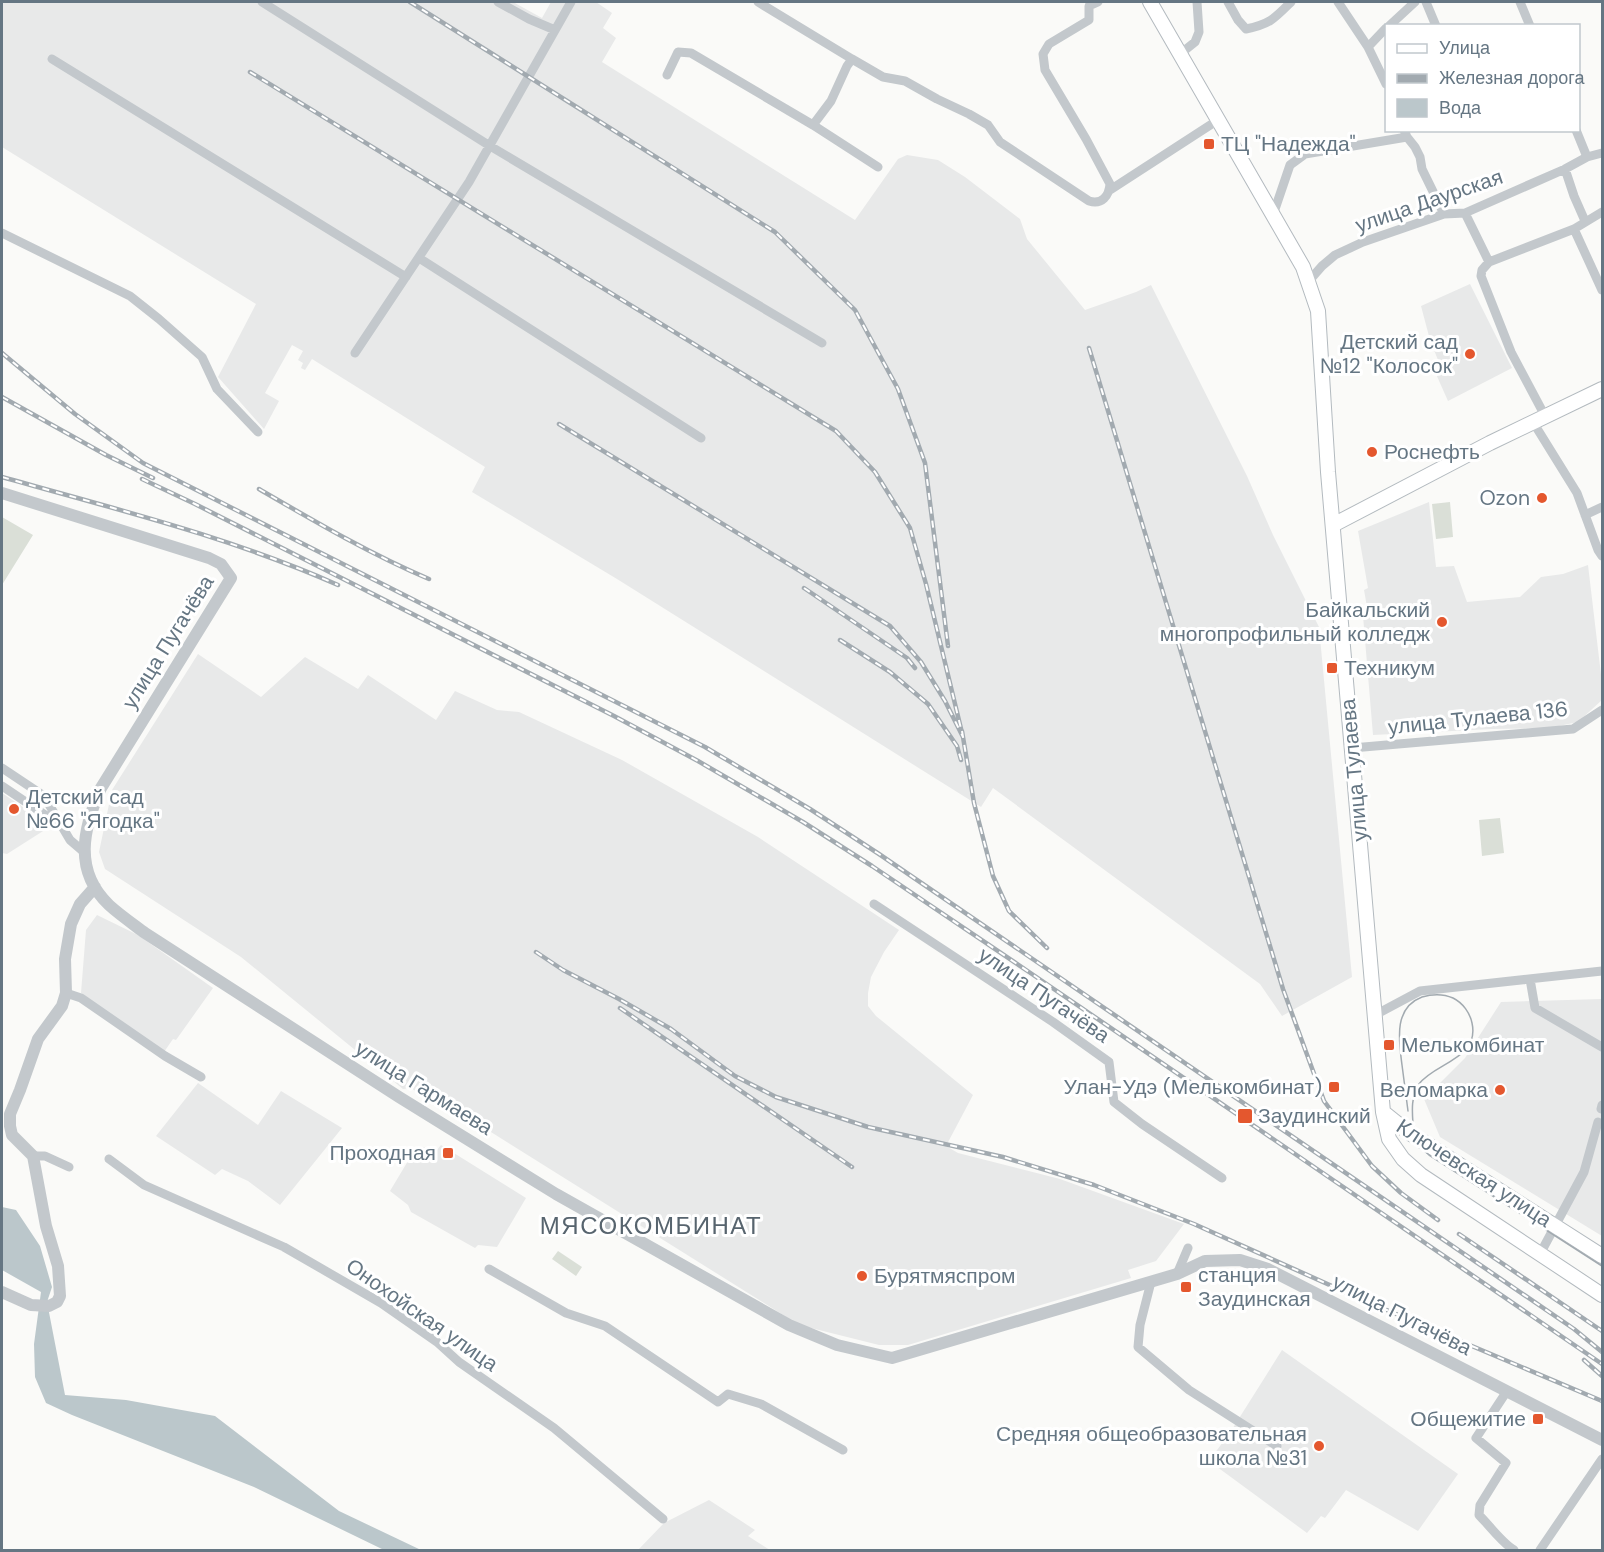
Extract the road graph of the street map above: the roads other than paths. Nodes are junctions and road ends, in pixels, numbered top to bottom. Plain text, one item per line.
1 (262, 2) edge
2 (498, 2) edge
3 (571, 2) edge
4 (758, 2) edge
5 (1098, 2) edge
6 (1150, 2) edge
7 (1197, 2) edge
8 (1228, 2) edge
9 (1291, 2) edge
10 (1338, 2) edge
11 (1415, 2) edge
12 (1426, 2) edge
13 (1520, 2) edge
14 (1391, 24) edge
15 (1435, 24) edge
16 (1529, 24) edge
17 (555, 30) junction
18 (1385, 30) edge
19 (1368, 46) junction
20 (1180, 54) junction
21 (52, 59) dead end
22 (852, 59) junction
23 (667, 75) dead end
24 (1385, 82) edge
25 (1218, 120) junction
26 (813, 125) junction
27 (1577, 132) edge
28 (1406, 134) edge
29 (490, 146) junction
30 (1602, 153) edge
31 (1587, 157) junction
32 (878, 167) dead end
33 (1565, 169) junction
34 (1110, 190) junction
35 (1602, 212) edge
36 (1465, 213) junction
37 (1444, 214) junction
38 (1273, 215) junction
39 (1585, 221) junction
40 (1574, 228) junction
41 (2, 233) edge
42 (418, 258) junction
43 (1489, 262) junction
44 (406, 277) junction
45 (1308, 282) junction
46 (1602, 290) edge
47 (822, 343) dead end
48 (355, 353) dead end
49 (1602, 389) edge
50 (1539, 419) junction
51 (258, 432) dead end
52 (701, 438) dead end
53 (2, 493) edge
54 (1602, 507) edge
55 (1585, 515) junction
56 (1333, 525) junction
57 (1602, 556) edge
58 (1602, 710) edge
59 (1352, 748) junction
60 (2, 768) edge
61 (2, 786) edge
62 (61, 826) junction
63 (84, 852) junction
64 (94, 887) junction
65 (874, 904) dead end
66 (1602, 970) edge
67 (1530, 978) junction
68 (66, 993) junction
69 (1375, 1015) junction
70 (1602, 1047) edge
71 (201, 1077) dead end
72 (1383, 1112) junction
73 (1598, 1122) dead end
74 (33, 1156) junction
75 (109, 1159) dead end
76 (69, 1167) dead end
77 (1222, 1178) dead end
78 (1555, 1226) junction
79 (1188, 1248) dead end
80 (1540, 1254) junction
81 (1602, 1256) edge
82 (489, 1269) dead end
83 (1177, 1274) junction
84 (1150, 1282) junction
85 (2, 1292) edge
86 (1602, 1295) edge
87 (892, 1358) joint
88 (1507, 1391) junction
89 (1602, 1440) edge
90 (1277, 1446) dead end
91 (843, 1450) dead end
92 (1602, 1459) edge
93 (663, 1518) dead end
94 (1514, 1551) edge
95 (1540, 1551) edge

1 - 29 street
2 - 17 street
3 - 17 street
4 - 22 street
5 - 34 street
6 - 20 main road, улица Тулаева
7 - 20 street
8 - 9 street
10 - 19 street
11 - 14 street
12 - 15 street
13 - 16 street
17 - 29 street
18 - 19 street
19 - 24 street
20 - 25 main road, улица Тулаева
21 - 44 street
22 - 26 street
22 - 34 street
23 - 26 street
25 - 34 street
25 - 38 main road, улица Тулаева
26 - 32 street
27 - 31 street
28 - 37 street
28 - 38 street
29 - 42 street
29 - 47 street
30 - 31 street, улица Даурская
31 - 33 street, улица Даурская
33 - 36 street, улица Даурская
33 - 39 street
35 - 39 street
36 - 37 street, улица Даурская
36 - 43 street
37 - 45 street, улица Даурская
38 - 45 main road, улица Тулаева
39 - 40 street
40 - 43 street
40 - 46 street
41 - 51 street
42 - 44 street
42 - 52 street
43 - 50 street
44 - 48 street
45 - 56 main road, улица Тулаева
49 - 50 main road
50 - 55 street
50 - 56 main road
53 - 63 street, улица Пугачёва
54 - 55 street
55 - 57 street
56 - 59 main road, улица Тулаева
58 - 59 street, улица Тулаева 136
59 - 69 main road, улица Тулаева
60 - 62 street, улица Гармаева
61 - 62 street
62 - 63 street, улица Гармаева
63 - 64 street, улица Гармаева
64 - 68 street
64 - 87 street, улица Гармаева
65 - 77 street, улица Пугачёва
66 - 67 street
67 - 69 street
67 - 70 street
68 - 71 street
68 - 74 street
69 - 72 main road, улица Тулаева
72 - 78 main road, Ключевская улица
72 - 80 main road, Ключевская улица
73 - 78 street
74 - 76 street
74 - 85 street
75 - 93 street, Онохойская улица
78 - 80 street
78 - 81 main road, Ключевская улица
79 - 83 street
80 - 86 main road, Ключевская улица
82 - 91 street
83 - 84 street, улица Пугачёва
83 - 88 street, улица Пугачёва
84 - 87 street, улица Пугачёва
84 - 90 street
88 - 89 street, улица Пугачёва
88 - 94 street
92 - 95 street

